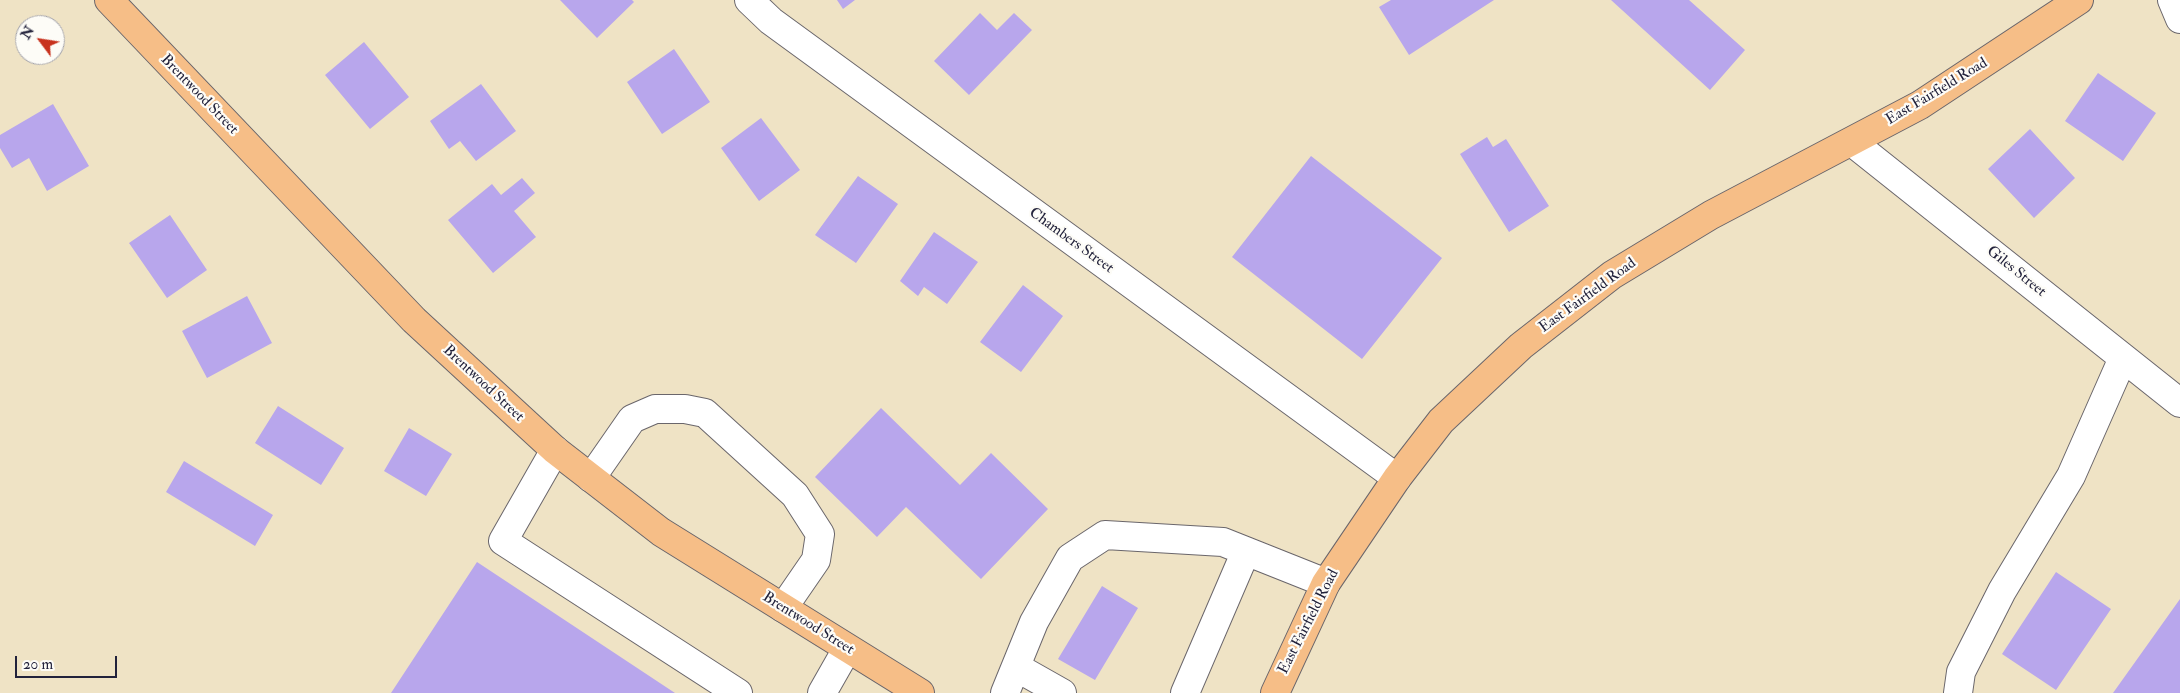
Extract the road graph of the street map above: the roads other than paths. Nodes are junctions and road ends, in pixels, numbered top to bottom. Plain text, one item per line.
1 (109, 0) edge
2 (749, 0) edge
3 (2079, 0) edge
4 (1852, 142) junction
5 (2123, 358) junction
6 (2180, 403) edge
7 (554, 450) junction
8 (591, 478) junction
9 (1397, 478) junction
10 (1246, 551) junction
11 (1326, 583) junction
12 (783, 608) junction
13 (847, 649) junction
14 (1016, 667) junction
15 (738, 693) edge
16 (822, 693) edge
17 (920, 693) edge
18 (1005, 693) edge
19 (1062, 693) edge
20 (1185, 693) edge
21 (1274, 693) edge
22 (1958, 693) edge

1 - 7 main road, Brentwood Street
2 - 9 street, Chambers Street
3 - 4 main road, East Fairfield Road
4 - 5 street, Giles Street
4 - 9 main road, East Fairfield Road
5 - 6 street, Giles Street
5 - 22 street
7 - 8 main road, Brentwood Street
7 - 15 street
8 - 12 main road, Brentwood Street
8 - 12 street
9 - 11 main road, East Fairfield Road
10 - 11 street
10 - 14 street
10 - 20 street
11 - 21 main road, East Fairfield Road
12 - 13 main road, Brentwood Street
13 - 16 street
13 - 17 main road, Brentwood Street
14 - 18 street
14 - 19 street

